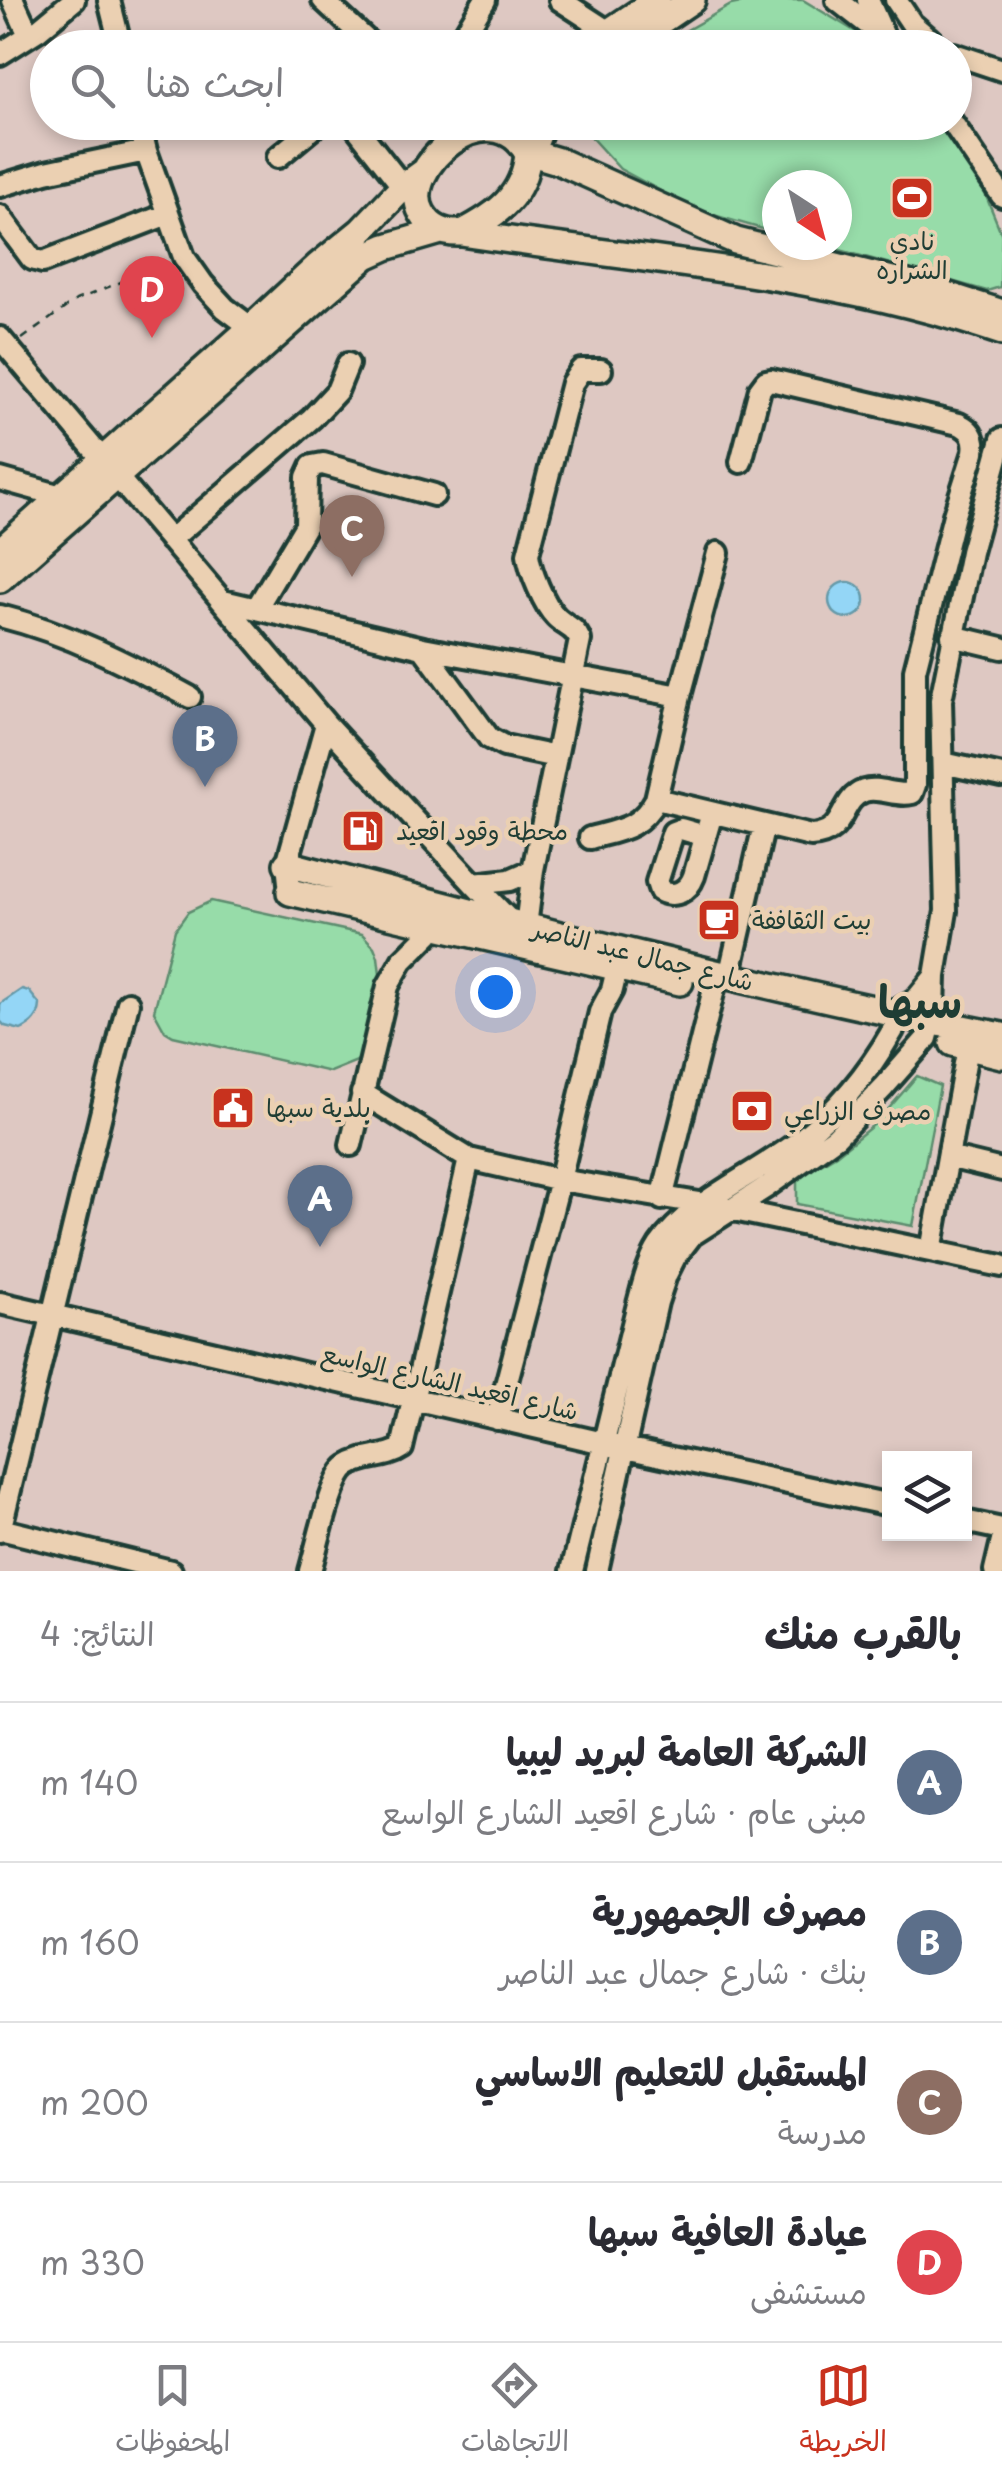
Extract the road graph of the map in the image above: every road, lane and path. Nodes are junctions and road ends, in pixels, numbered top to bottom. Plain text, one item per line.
1 (14, 0) edge
2 (74, 0) edge
3 (108, 0) edge
4 (323, 0) edge
5 (355, 0) edge
6 (485, 0) edge
7 (560, 0) edge
8 (656, 0) edge
9 (692, 0) edge
10 (837, 0) edge
11 (868, 0) edge
12 (896, 0) edge
13 (342, 18) junction
14 (35, 30) edge
15 (116, 30) edge
16 (355, 30) edge
17 (467, 30) edge
18 (600, 30) edge
19 (624, 30) edge
20 (634, 30) edge
21 (873, 30) edge
22 (882, 30) edge
23 (919, 30) edge
24 (29, 35) joint
25 (0, 54) edge
26 (972, 60) edge
27 (1002, 70) edge
28 (143, 140) edge
29 (299, 140) edge
30 (366, 140) edge
31 (455, 140) edge
32 (519, 140) edge
33 (536, 140) edge
34 (964, 140) edge
35 (146, 151) junction
36 (527, 153) junction
37 (278, 158) dead end
38 (425, 172) junction
39 (0, 186) edge
40 (403, 187) junction
41 (1002, 196) edge
42 (168, 214) junction
43 (0, 216) edge
44 (452, 232) junction
45 (184, 257) junction
46 (1002, 313) edge
47 (1002, 332) edge
48 (260, 335) junction
49 (4, 343) edge
50 (348, 364) dead end
51 (601, 370) dead end
52 (1002, 439) edge
53 (741, 462) dead end
54 (109, 468) junction
55 (0, 479) edge
56 (434, 495) dead end
57 (61, 496) junction
58 (170, 540) junction
59 (0, 551) edge
60 (718, 553) dead end
61 (0, 579) edge
62 (223, 602) junction
63 (256, 609) junction
64 (0, 616) edge
65 (952, 636) junction
66 (423, 648) junction
67 (1002, 648) edge
68 (572, 677) junction
69 (190, 696) dead end
70 (680, 696) junction
71 (326, 724) junction
72 (556, 757) junction
73 (944, 764) junction
74 (1002, 776) edge
75 (656, 799) junction
76 (712, 813) junction
77 (764, 825) junction
78 (705, 836) dead end
79 (590, 838) dead end
80 (287, 864) junction
81 (533, 870) junction
82 (474, 884) junction
83 (290, 892) joint
84 (434, 924) junction
85 (515, 931) junction
86 (613, 957) junction
87 (935, 976) junction
88 (721, 983) junction
89 (128, 1004) dead end
90 (893, 1022) junction
91 (930, 1030) junction
92 (1002, 1036) edge
93 (968, 1047) junction
94 (1002, 1054) edge
95 (362, 1093) junction
96 (351, 1145) dead end
97 (948, 1156) junction
98 (469, 1159) junction
99 (1002, 1170) edge
100 (560, 1180) junction
101 (662, 1198) junction
102 (704, 1204) junction
103 (727, 1210) junction
104 (930, 1251) junction
105 (1002, 1266) edge
106 (0, 1303) edge
107 (53, 1315) junction
108 (414, 1400) junction
109 (496, 1418) junction
110 (602, 1443) junction
111 (624, 1448) junction
112 (882, 1503) edge
113 (972, 1524) edge
114 (0, 1530) edge
115 (1002, 1530) edge
116 (1002, 1541) edge
117 (165, 1570) edge
118 (310, 1571) edge
119 (572, 1571) edge
120 (597, 1571) edge
121 (994, 1571) edge

1 - 24 street
2 - 14 street
3 - 15 street
4 - 13 street
5 - 13 street
6 - 17 street
7 - 18 street
8 - 19 main road
9 - 20 main road
10 - 21 street
11 - 22 street
12 - 23 street
13 - 16 street
24 - 25 street
26 - 27 street
28 - 35 street
29 - 37 street
30 - 40 street
31 - 38 main road
32 - 36 main road
33 - 36 main road
34 - 41 street
35 - 39 street
35 - 42 street
36 - 44 main road
36 - 46 main road
38 - 40 main road
38 - 44 main road
40 - 48 main road
42 - 43 street
42 - 45 street
44 - 47 main road
44 - 48 main road
45 - 48 street
45 - 49 path
48 - 54 main road
49 - 54 street
50 - 58 street
51 - 68 street
52 - 65 street
53 - 77 street
54 - 57 main road
54 - 58 street
54 - 61 main road
55 - 57 street
56 - 63 street
57 - 59 main road
58 - 62 street
60 - 70 street
62 - 63 street
62 - 71 street
63 - 66 street
64 - 69 street
65 - 67 street
65 - 73 street
66 - 68 street
66 - 72 street
68 - 70 street
68 - 72 street
70 - 75 street
71 - 80 street
71 - 82 street
72 - 81 street
73 - 74 street
73 - 87 street
75 - 76 street
75 - 79 street
76 - 77 street
76 - 78 street
77 - 88 street
80 - 83 street
80 - 85 main road, شارع جمال عبد الناصر
81 - 82 street
81 - 85 street
82 - 85 street
83 - 84 main road, شارع جمال عبد الناصر
84 - 85 main road, شارع جمال عبد الناصر
84 - 95 street
85 - 86 main road, شارع جمال عبد الناصر
86 - 88 main road, شارع جمال عبد الناصر
86 - 100 street
87 - 90 street
87 - 91 street
88 - 90 main road, شارع جمال عبد الناصر
88 - 101 street
89 - 107 street
90 - 91 main road, شارع جمال عبد الناصر
90 - 102 street
91 - 92 main road, شارع جمال عبد الناصر
91 - 93 main road, شارع جمال عبد الناصر
91 - 103 street
93 - 94 main road, شارع جمال عبد الناصر
93 - 97 street
95 - 96 street
95 - 98 street
97 - 99 street
97 - 104 street
98 - 100 street
98 - 108 street
100 - 101 street
100 - 109 street
101 - 102 street
102 - 103 street
102 - 110 street
103 - 104 street
103 - 111 street
104 - 105 street
106 - 107 street, شارع اقعيد الشارع الواسع
107 - 108 street, شارع اقعيد الشارع الواسع
107 - 114 street
108 - 109 street, شارع اقعيد الشارع الواسع
108 - 118 street
109 - 110 street, شارع اقعيد الشارع الواسع
110 - 111 street, شارع اقعيد الشارع الواسع
110 - 119 street
111 - 112 street, شارع اقعيد الشارع الواسع
111 - 120 street
113 - 115 street
114 - 117 street
116 - 121 street

